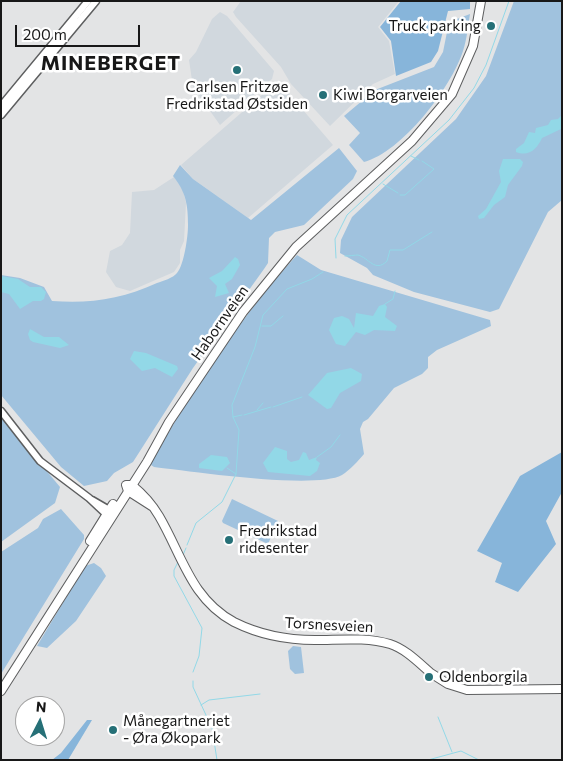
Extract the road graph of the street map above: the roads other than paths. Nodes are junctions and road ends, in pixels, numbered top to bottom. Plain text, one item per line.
1 (88, 1) edge
2 (96, 1) edge
3 (480, 2) edge
4 (1, 106) edge
5 (1, 114) edge
6 (1, 410) edge
7 (129, 487) junction
8 (110, 513) junction
9 (562, 689) edge
10 (1, 691) edge

1 - 4 street
2 - 5 street
3 - 7 main road, Habornveien
6 - 8 street
7 - 8 main road, Habornveien
7 - 9 main road, Torsnesveien
8 - 10 main road, Habornveien

